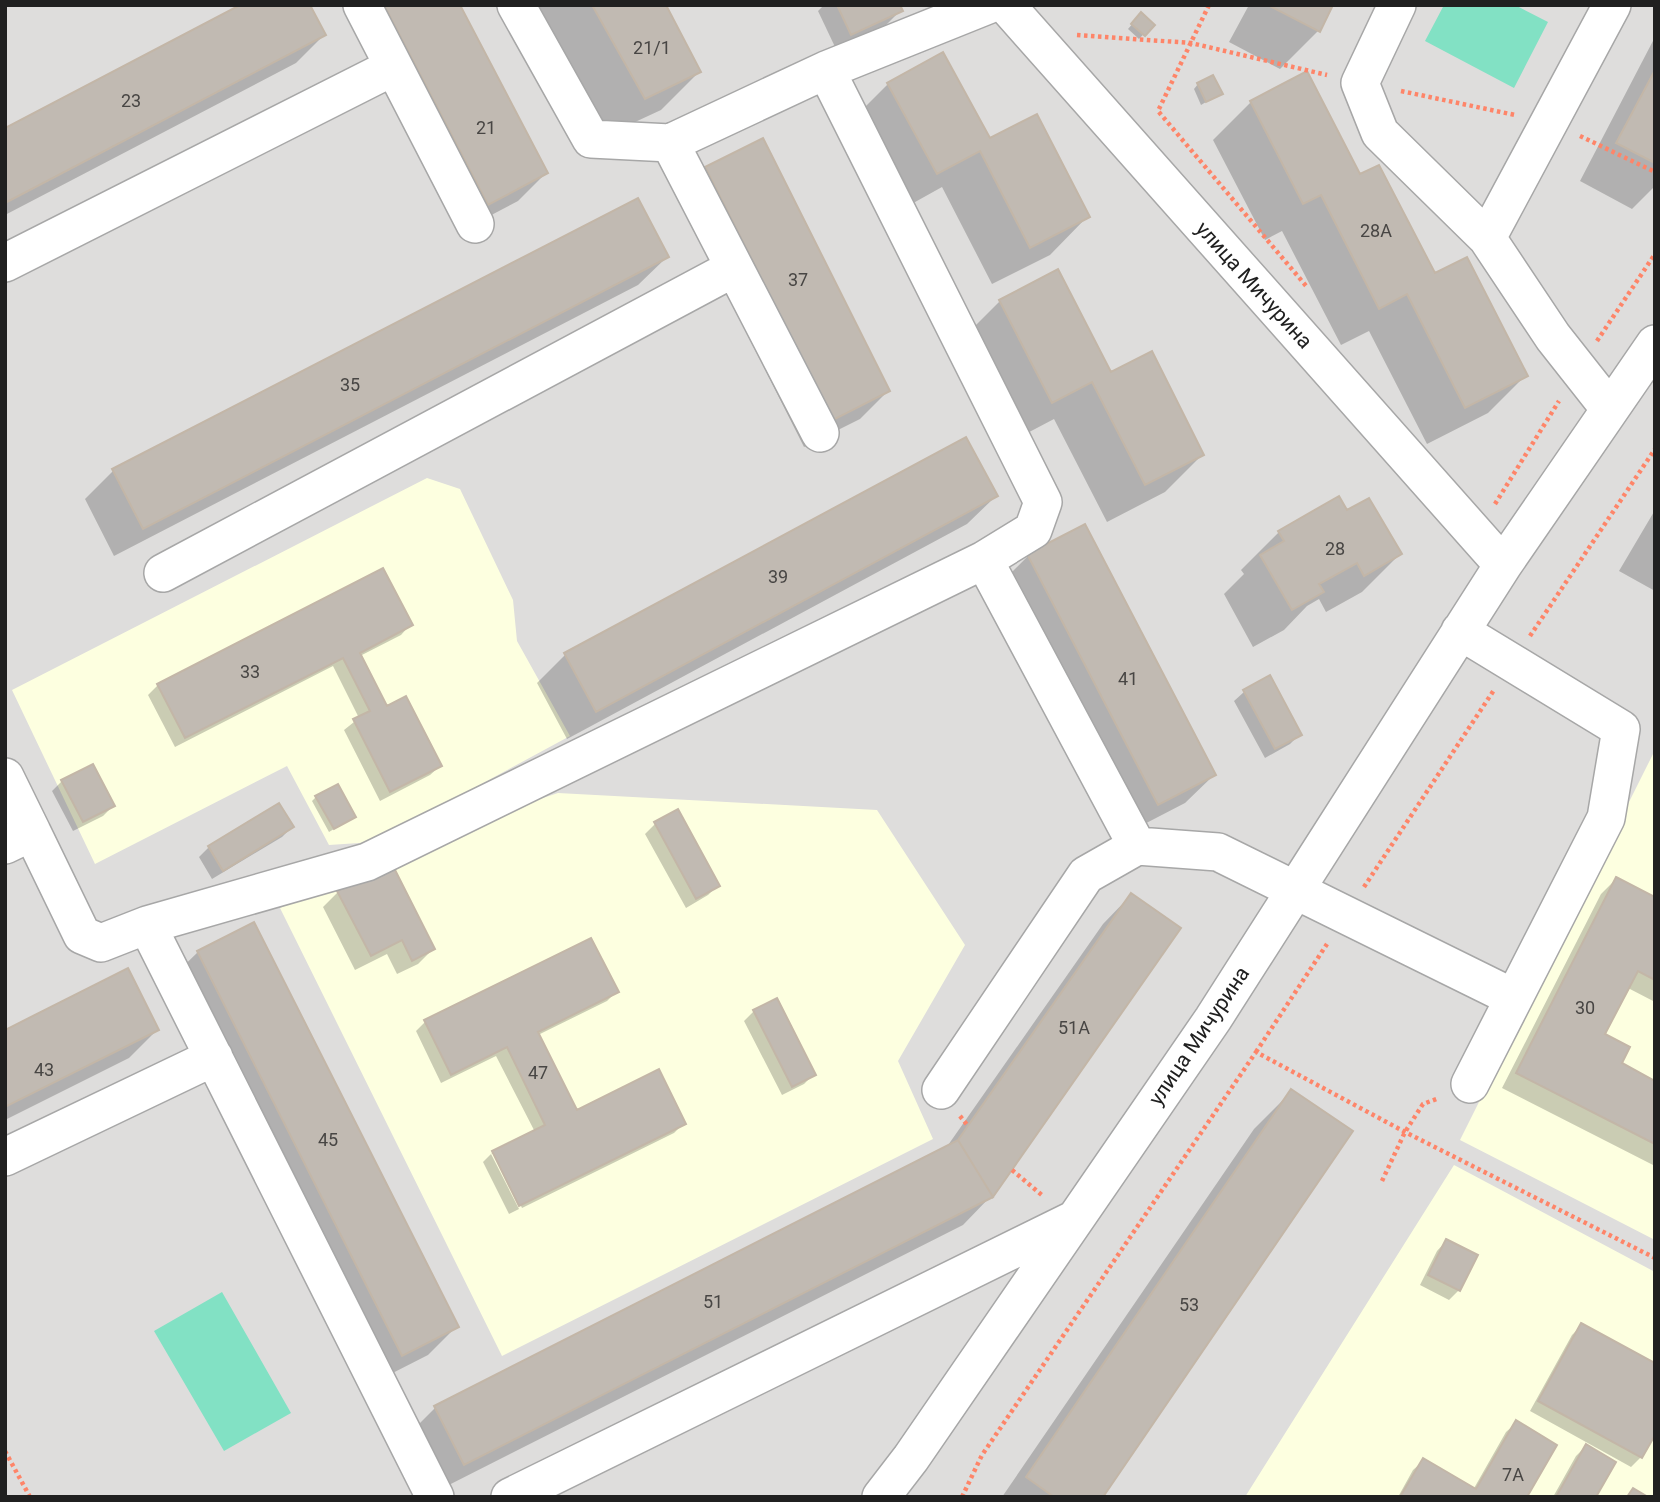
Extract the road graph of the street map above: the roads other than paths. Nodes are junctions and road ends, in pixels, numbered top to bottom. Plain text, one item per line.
1 (362, 5) edge
2 (516, 5) edge
3 (988, 5) edge
4 (1397, 5) edge
5 (1612, 5) edge
6 (1017, 18) edge
7 (393, 67) junction
8 (826, 70) junction
9 (670, 143) junction
10 (475, 224) dead end
11 (1487, 238) junction
12 (5, 263) edge
13 (734, 268) junction
14 (1655, 344) edge
15 (1609, 408) junction
16 (820, 433) dead end
17 (984, 560) junction
18 (1503, 565) junction
19 (163, 573) dead end
20 (1460, 631) junction
21 (5, 777) edge
22 (19, 839) edge
23 (1137, 846) junction
24 (1294, 891) junction
25 (147, 925) junction
26 (1514, 998) junction
27 (214, 1057) junction
28 (1470, 1084) road end
29 (941, 1090) dead end
30 (5, 1157) edge
31 (1073, 1220) junction
32 (884, 1496) edge
33 (435, 1497) edge
34 (510, 1497) edge

1 - 7 street
2 - 9 street
3 - 8 street
4 - 11 street
5 - 11 street
6 - 18 street, улица Мичурина
7 - 10 street
7 - 12 street
8 - 9 street
8 - 17 street
9 - 13 street
11 - 15 street
13 - 16 street
13 - 19 street
14 - 15 street, улица Мичурина
15 - 18 street, улица Мичурина
17 - 23 street
17 - 25 street
18 - 20 street, улица Мичурина
20 - 24 street, улица Мичурина
20 - 26 street
21 - 22 street
22 - 25 street
23 - 24 street
23 - 29 street
24 - 26 street
24 - 31 street, улица Мичурина
25 - 27 street
26 - 28 street
27 - 30 street
27 - 33 street
31 - 32 street, улица Мичурина
31 - 34 street

